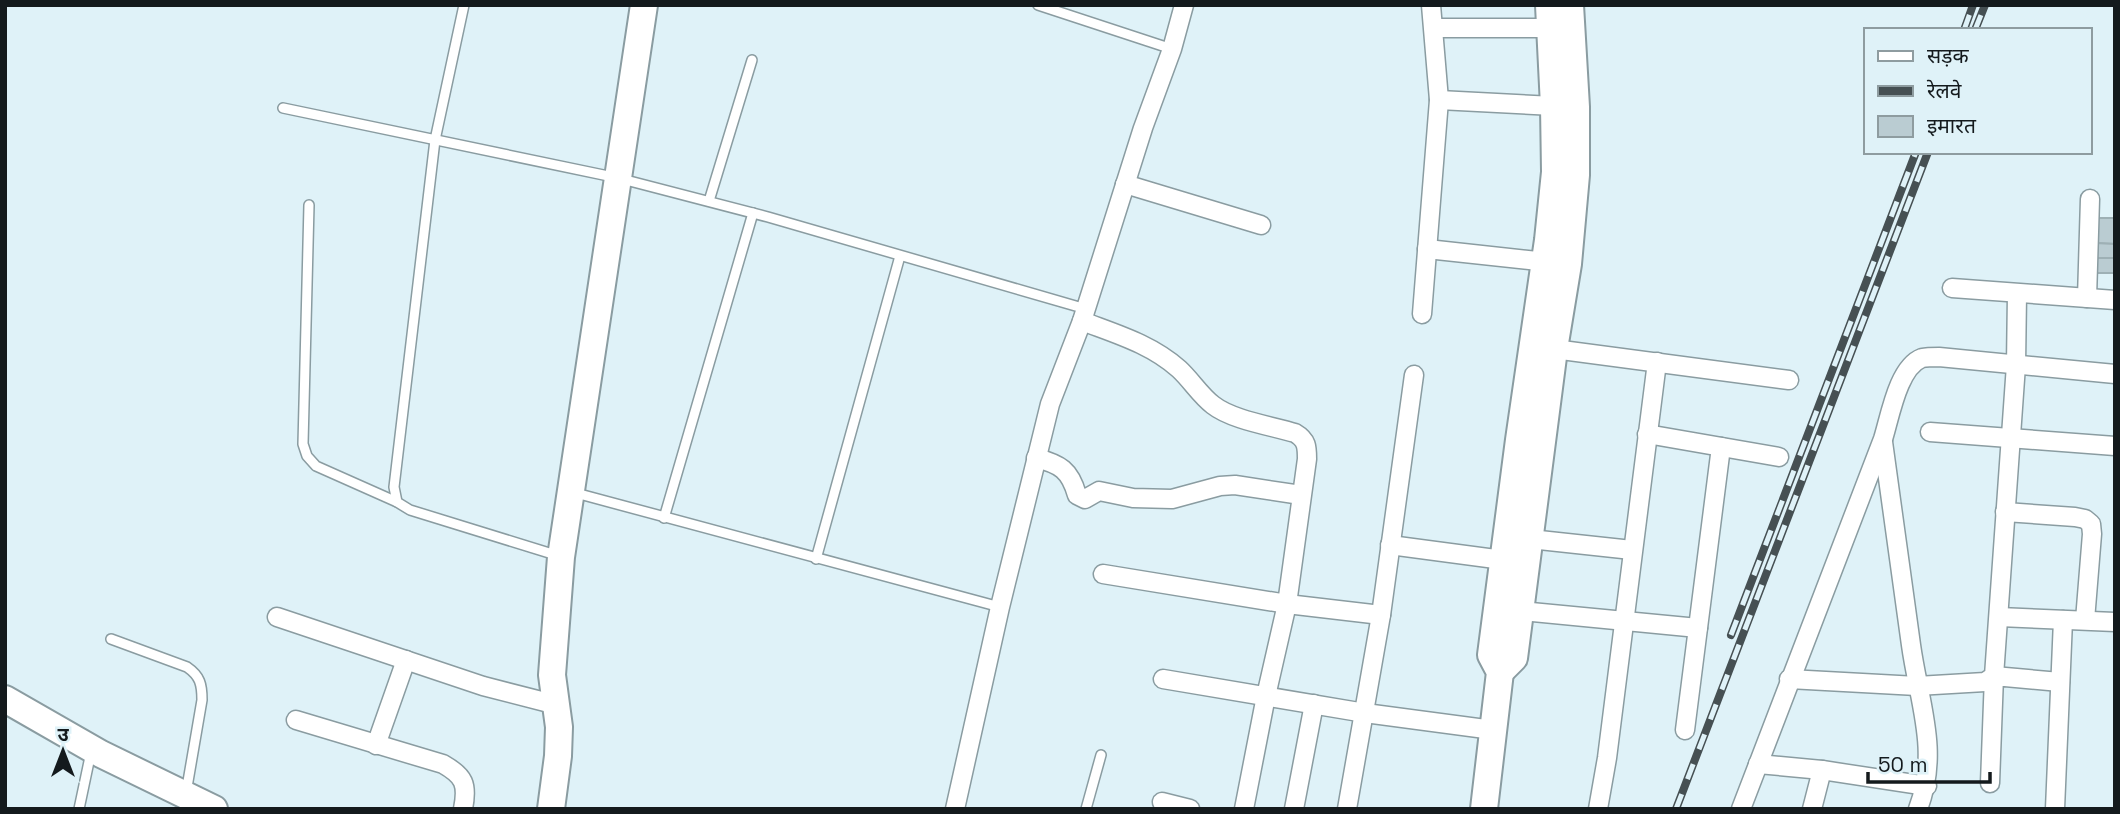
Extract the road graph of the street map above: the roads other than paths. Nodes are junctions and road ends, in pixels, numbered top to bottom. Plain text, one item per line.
1 (464, 5) edge
2 (1038, 5) edge
3 (1184, 5) edge
4 (1431, 5) edge
5 (1570, 5) edge
6 (640, 6) edge
7 (1550, 17) edge
8 (1434, 28) junction
9 (1172, 49) junction
10 (752, 60) dead end
11 (1439, 100) junction
12 (1554, 106) junction
13 (283, 108) dead end
14 (435, 140) junction
15 (618, 178) junction
16 (1125, 184) junction
17 (2090, 199) dead end
18 (709, 201) junction
19 (309, 205) dead end
20 (752, 213) junction
21 (1261, 225) dead end
22 (1427, 249) junction
23 (900, 256) junction
24 (1556, 263) junction
25 (1952, 288) dead end
26 (2017, 294) junction
27 (2087, 298) junction
28 (2115, 300) edge
29 (1422, 314) dead end
30 (1084, 315) junction
31 (1553, 349) junction
32 (1657, 362) junction
33 (2016, 365) junction
34 (2115, 373) edge
35 (1414, 375) dead end
36 (1789, 380) dead end
37 (1930, 432) dead end
38 (1647, 434) junction
39 (2010, 438) junction
40 (1882, 439) junction
41 (2115, 446) edge
42 (1721, 447) junction
43 (1779, 457) dead end
44 (1037, 458) junction
45 (571, 492) junction
46 (1301, 495) junction
47 (397, 502) junction
48 (2006, 512) junction
49 (664, 518) junction
50 (1530, 539) junction
51 (1390, 545) junction
52 (1632, 550) junction
53 (561, 556) junction
54 (816, 559) junction
55 (1503, 560) junction
56 (1103, 574) dead end
57 (1287, 604) junction
58 (1000, 607) junction
59 (1508, 610) junction
60 (1381, 615) junction
61 (276, 617) dead end
62 (1999, 617) junction
63 (2063, 620) junction
64 (2085, 620) junction
65 (1623, 621) junction
66 (2115, 622) edge
67 (1698, 628) junction
68 (111, 639) dead end
69 (406, 660) junction
70 (1994, 676) junction
71 (1163, 679) dead end
72 (1789, 679) junction
73 (2060, 682) junction
74 (1917, 686) junction
75 (1266, 696) junction
76 (5, 699) edge
77 (1314, 704) junction
78 (557, 705) junction
79 (1365, 713) junction
80 (296, 720) dead end
81 (1493, 730) junction
82 (1685, 730) dead end
83 (376, 745) junction
84 (92, 749) junction
85 (1101, 755) dead end
86 (1758, 764) junction
87 (1822, 770) junction
88 (1990, 783) dead end
89 (1927, 786) junction
90 (186, 795) junction
91 (1162, 802) dead end
92 (79, 809) edge
93 (214, 809) edge
94 (463, 809) edge
95 (551, 809) edge
96 (955, 809) edge
97 (1086, 809) edge
98 (1190, 809) edge
99 (1244, 809) edge
100 (1294, 809) edge
101 (1347, 809) edge
102 (1484, 809) edge
103 (1598, 809) edge
104 (1741, 809) edge
105 (1812, 809) edge
106 (1918, 809) edge
107 (2055, 809) edge

1 - 14 lane
2 - 9 lane
3 - 9 street
4 - 8 street
5 - 24 street
6 - 15 street
7 - 8 street
7 - 12 street
8 - 11 street
9 - 16 street
10 - 18 lane
11 - 12 street
11 - 22 street
12 - 24 street
13 - 14 lane
14 - 15 lane
14 - 47 lane
15 - 18 lane
15 - 45 street
16 - 21 street
16 - 30 street
17 - 27 street
18 - 20 lane
19 - 47 lane
20 - 23 lane
20 - 49 lane
22 - 24 street
22 - 29 street
23 - 30 lane
23 - 54 lane
24 - 31 street
24 - 55 street
25 - 26 street
26 - 27 street
26 - 33 street
27 - 28 street
30 - 44 street
30 - 46 street
31 - 32 street
31 - 50 street
32 - 36 street
32 - 38 street
33 - 34 street
33 - 39 street
33 - 40 street
35 - 51 street
37 - 39 street
38 - 42 street
38 - 52 street
39 - 41 street
39 - 48 street
40 - 72 street
40 - 74 street
42 - 43 street
42 - 67 street
44 - 46 street
44 - 58 street
45 - 49 lane
45 - 53 street
46 - 57 street
47 - 53 lane
48 - 62 street
48 - 64 street
49 - 54 lane
50 - 52 street
50 - 59 street
51 - 55 street
51 - 60 street
52 - 65 street
53 - 78 street
54 - 58 lane
55 - 59 street
56 - 57 street
57 - 60 street
57 - 75 street
58 - 96 street
59 - 65 street
59 - 81 street
60 - 79 street
61 - 69 street
62 - 63 street
62 - 70 street
63 - 64 street
63 - 73 street
64 - 66 street
65 - 67 street
65 - 103 street
67 - 82 street
68 - 90 lane
69 - 78 street
69 - 83 street
70 - 73 street
70 - 74 street
70 - 88 street
71 - 75 street
72 - 74 street
72 - 86 street
73 - 107 street
74 - 89 street
75 - 77 street
75 - 99 street
76 - 84 street
77 - 79 street
77 - 100 street
78 - 95 street
79 - 81 street
79 - 101 street
80 - 83 street
81 - 102 street
83 - 94 street
84 - 90 street
84 - 92 lane
85 - 97 lane
86 - 87 street
86 - 104 street
87 - 89 street
87 - 105 street
89 - 106 street
90 - 93 street
91 - 98 street

